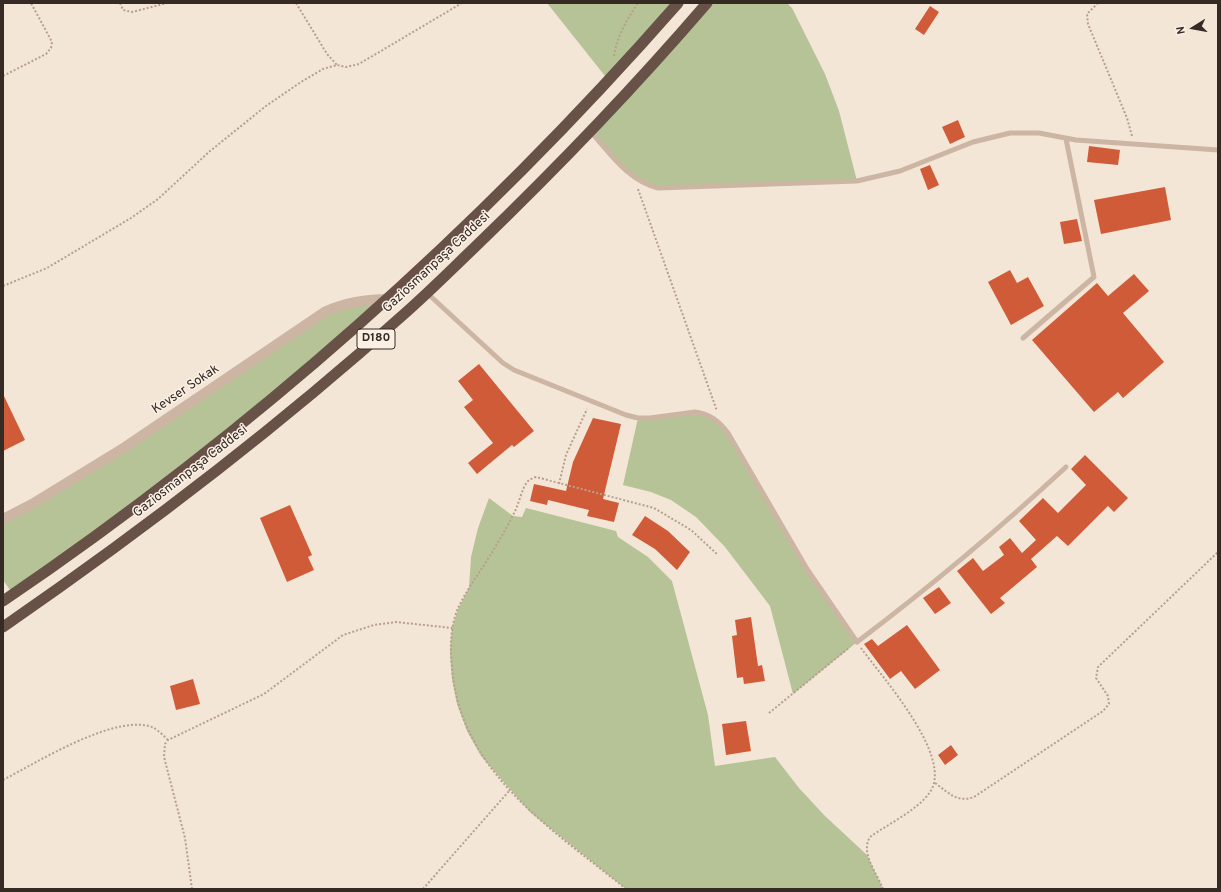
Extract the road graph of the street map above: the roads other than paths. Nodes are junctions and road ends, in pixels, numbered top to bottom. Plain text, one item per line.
1 (678, 3) edge
2 (707, 3) edge
3 (591, 132) junction
4 (1066, 139) junction
5 (1218, 150) edge
6 (428, 293) junction
7 (389, 299) junction
8 (1023, 338) dead end
9 (1066, 467) dead end
10 (3, 519) edge
11 (3, 601) edge
12 (3, 627) edge

1 - 7 highway, Gaziosmanpaşa Caddesi / D180
2 - 3 highway, Gaziosmanpaşa Caddesi / D180
3 - 4 lane
3 - 6 highway, Gaziosmanpaşa Caddesi / D180
4 - 5 lane
4 - 8 lane
6 - 9 lane
6 - 12 highway, Gaziosmanpaşa Caddesi / D180
7 - 10 street, Kevser Sokak
7 - 11 highway, Gaziosmanpaşa Caddesi / D180

